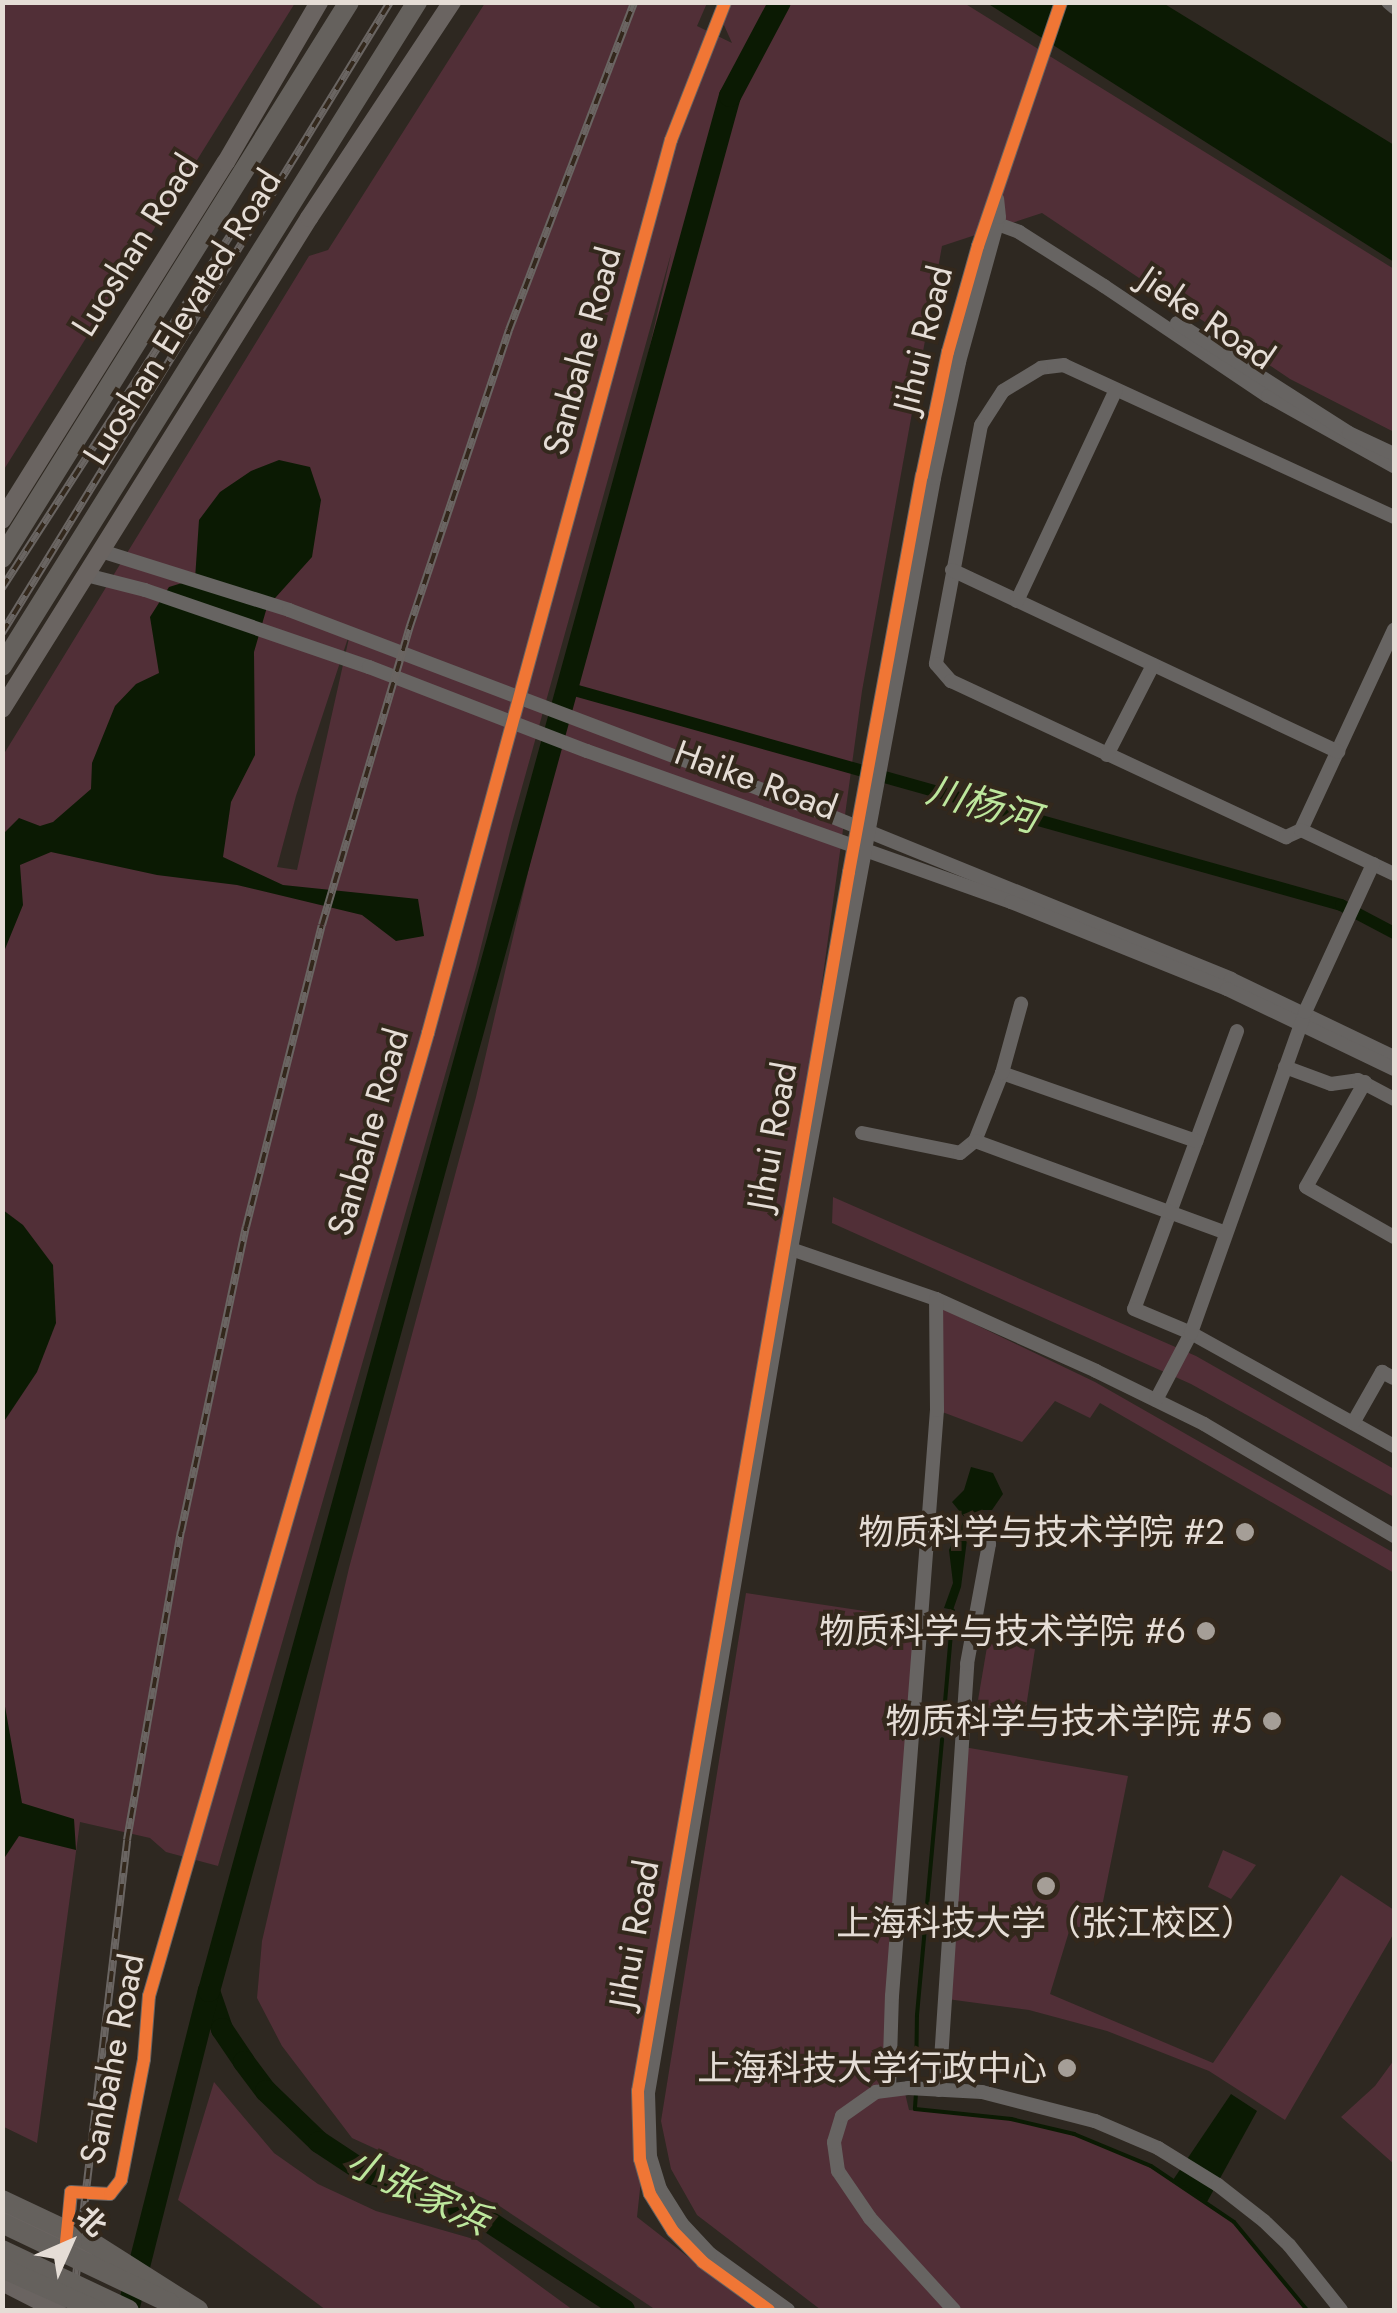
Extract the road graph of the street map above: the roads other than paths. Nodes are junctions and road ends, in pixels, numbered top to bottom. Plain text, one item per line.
1 (319, 2) edge
2 (349, 2) edge
3 (417, 2) edge
4 (426, 2) edge
5 (452, 2) edge
6 (725, 2) edge
7 (1061, 2) edge
8 (1388, 2) edge
9 (1394, 7) edge
10 (352, 111) junction
11 (993, 218) junction
12 (1116, 390) junction
13 (1394, 454) edge
14 (1394, 466) edge
15 (1394, 517) edge
16 (2, 520) edge
17 (101, 551) junction
18 (2, 558) edge
19 (952, 570) junction
20 (86, 575) junction
21 (1018, 601) junction
22 (1394, 630) edge
23 (1153, 665) junction
24 (2, 666) edge
25 (521, 700) junction
26 (2, 708) edge
27 (514, 723) junction
28 (1338, 752) junction
29 (1107, 755) junction
30 (864, 829) junction
31 (1301, 830) junction
32 (861, 849) junction
33 (1373, 864) junction
34 (1394, 874) edge
35 (1022, 1004) dead end
36 (1303, 1018) junction
37 (1237, 1031) dead end
38 (1394, 1056) edge
39 (1285, 1068) junction
40 (1394, 1068) edge
41 (1002, 1072) junction
42 (1365, 1082) junction
43 (1394, 1099) edge
44 (862, 1133) dead end
45 (975, 1141) junction
46 (1196, 1141) junction
47 (1170, 1213) junction
48 (1226, 1233) junction
49 (1394, 1237) edge
50 (792, 1249) junction
51 (936, 1299) junction
52 (1192, 1333) junction
53 (1394, 1378) edge
54 (1156, 1400) junction
55 (1354, 1423) junction
56 (1394, 1446) edge
57 (982, 1526) dead end
58 (1394, 1536) edge
59 (932, 2089) junction
60 (889, 2090) junction
61 (643, 2092) junction
62 (2, 2200) edge
63 (2, 2212) edge
64 (2, 2223) edge
65 (66, 2242) junction
66 (2, 2250) edge
67 (2, 2268) edge
68 (2, 2282) edge
69 (182, 2303) edge
70 (57, 2310) edge
71 (96, 2310) edge
72 (129, 2310) edge
73 (198, 2310) edge
74 (214, 2310) edge
75 (769, 2310) edge
76 (788, 2310) edge
77 (954, 2310) edge
78 (1341, 2310) edge

1 - 16 main road, Luoshan Road
2 - 18 highway, Luoshan Elevated Road
3 - 10 highway, Luoshan Elevated Road
4 - 10 highway
5 - 17 main road
6 - 25 street, Sanbahe Road
7 - 11 street, Jihui Road
8 - 9 street
10 - 24 highway, Luoshan Elevated Road
11 - 13 street, Jieke Road
11 - 14 street, Jieke Road
11 - 30 street, Jihui Road
12 - 15 street
12 - 19 street
12 - 21 street
17 - 20 main road
17 - 25 street, Haike Road
19 - 21 street
19 - 29 street
20 - 26 main road
20 - 27 street, Haike Road
21 - 23 street
22 - 28 street
23 - 28 street
23 - 29 street
25 - 27 street, Sanbahe Road
25 - 30 street, Haike Road
27 - 32 street, Haike Road
27 - 65 street, Sanbahe Road
28 - 31 street
29 - 31 street
30 - 32 street, Jihui Road
30 - 36 street, Haike Road
31 - 33 street
32 - 36 street, Haike Road
32 - 50 street, Jihui Road
32 - 61 street, Jihui Road
33 - 34 street
33 - 36 street
35 - 41 street
36 - 38 street, Haike Road
36 - 39 street
36 - 40 street, Haike Road
37 - 46 street
39 - 42 street
39 - 48 street
41 - 45 street
41 - 46 street
42 - 43 street
42 - 49 street
44 - 45 street
45 - 47 street
46 - 47 street
47 - 48 street
47 - 52 street
48 - 52 street
50 - 51 street
50 - 61 street, Jihui Road
51 - 54 street
51 - 60 street
52 - 54 street
52 - 55 street
53 - 55 street
54 - 58 street
55 - 56 street
57 - 59 street
59 - 60 street
59 - 78 street
60 - 77 street
61 - 75 street
61 - 76 street
62 - 73 highway, bridge
63 - 65 main road
64 - 69 highway, bridge
65 - 69 main road, bridge
66 - 72 highway, bridge
67 - 71 highway, bridge
68 - 70 main road
69 - 74 main road

